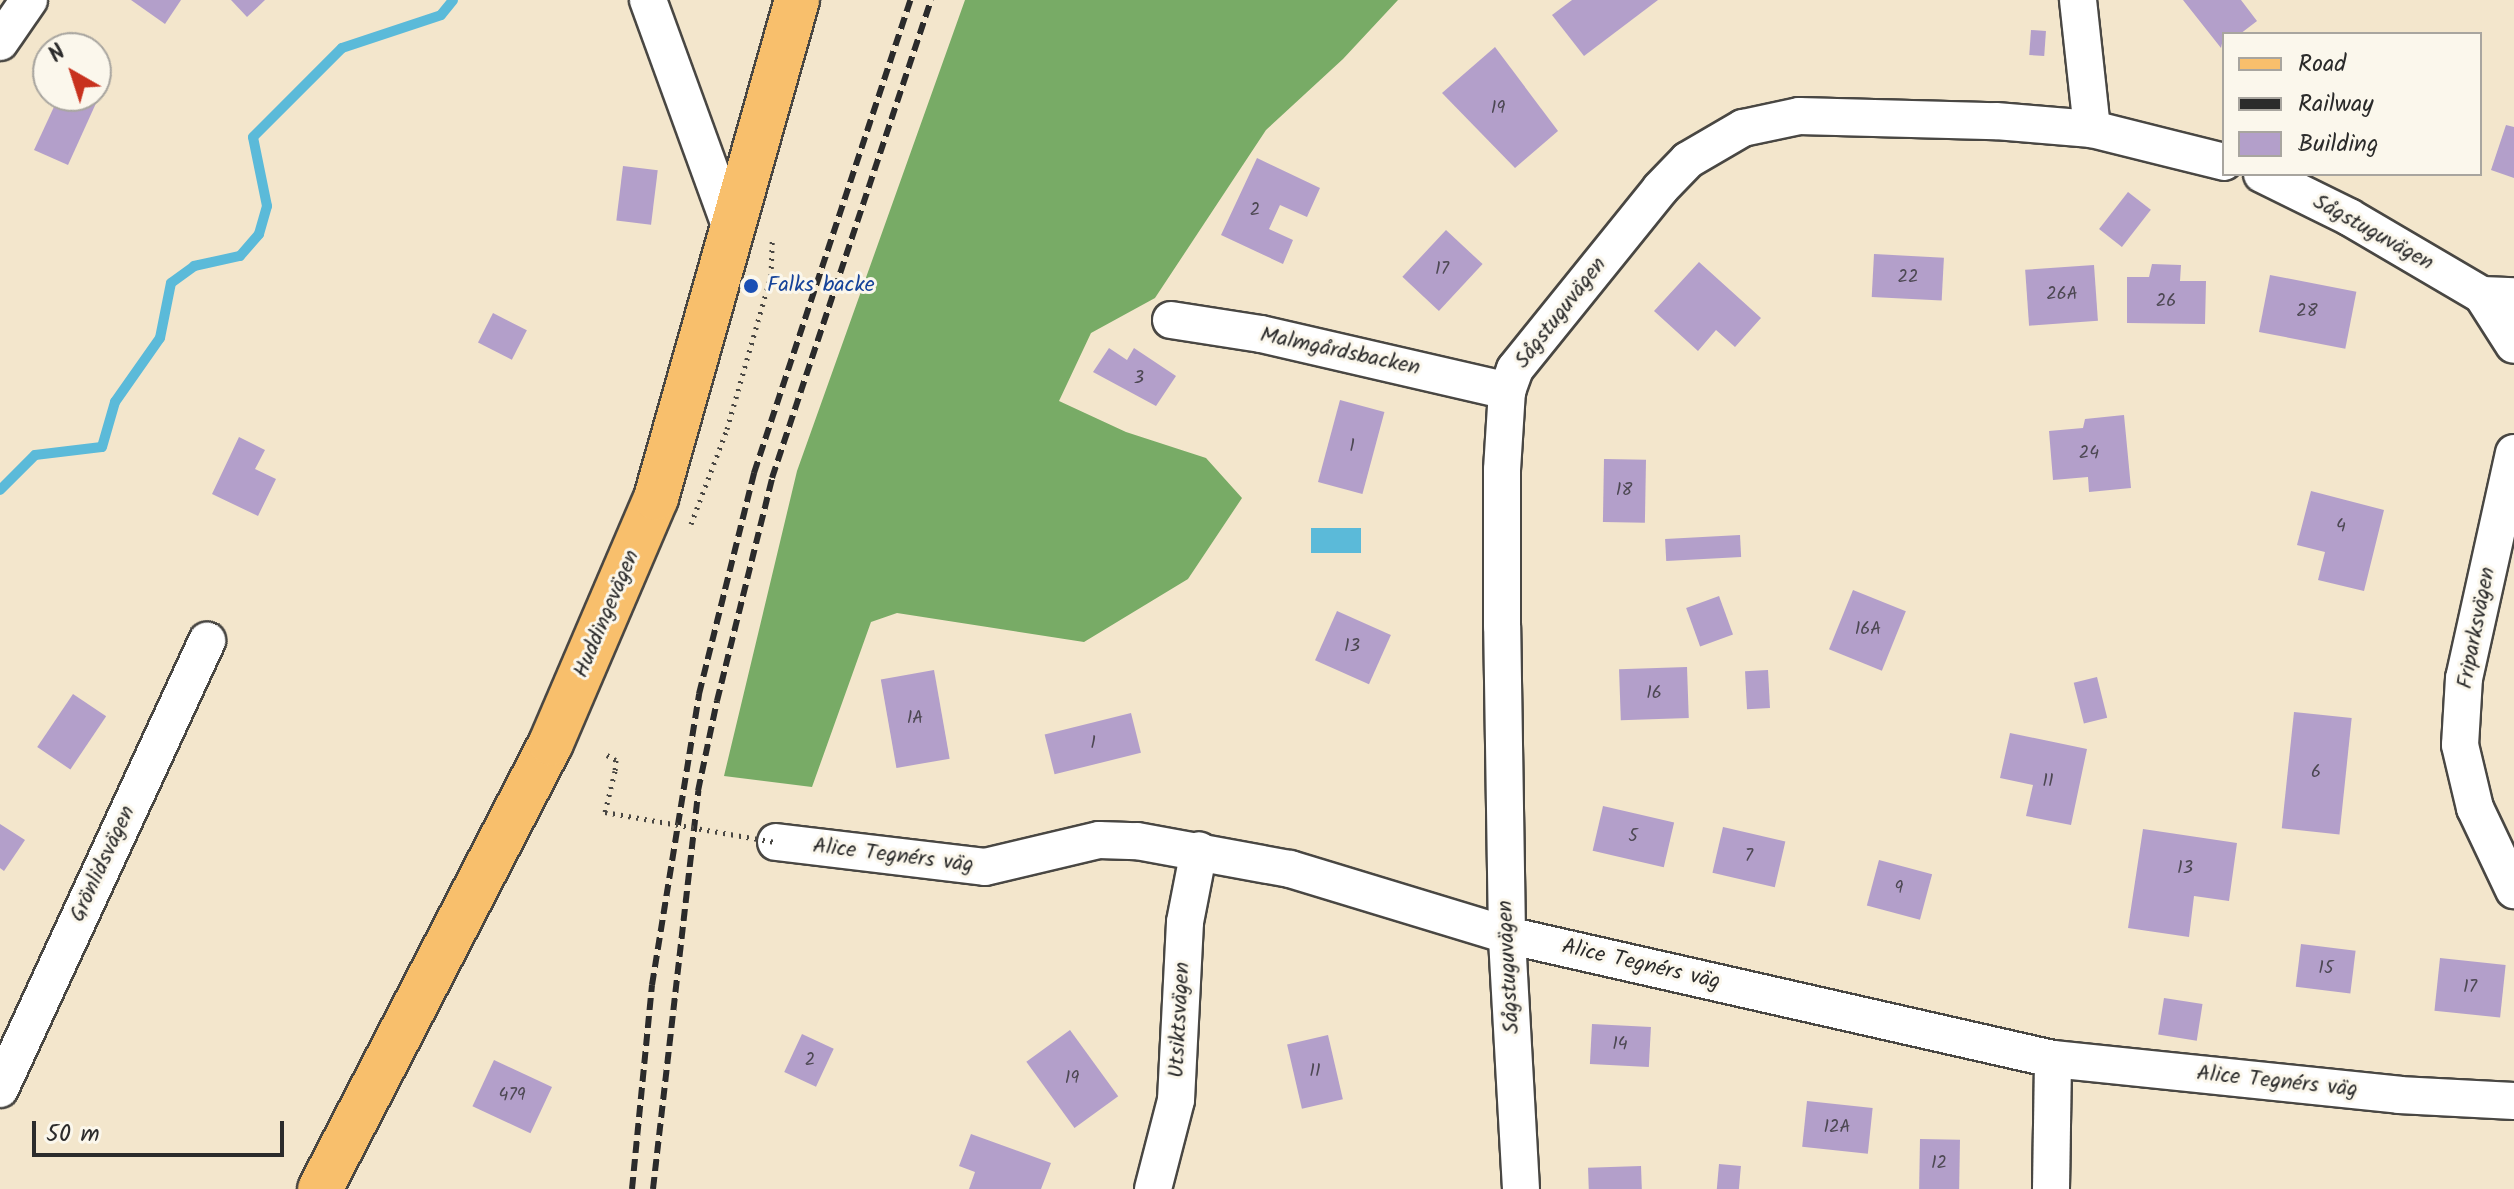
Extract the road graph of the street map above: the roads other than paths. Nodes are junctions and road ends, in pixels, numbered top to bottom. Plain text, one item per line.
1 (29, 0) edge
2 (648, 0) edge
3 (797, 0) edge
4 (2078, 0) edge
5 (0, 42) edge
6 (2092, 129) junction
7 (2222, 162) edge
8 (2266, 176) edge
9 (731, 228) junction
10 (2498, 296) edge
11 (1171, 320) dead end
12 (2514, 345) edge
13 (1507, 391) junction
14 (2514, 453) edge
15 (207, 640) dead end
16 (776, 842) road end
17 (1199, 850) junction
18 (2514, 890) edge
19 (1507, 935) junction
20 (2053, 1059) junction
21 (0, 1089) edge
22 (2514, 1101) edge
23 (320, 1189) edge
24 (1153, 1189) edge
25 (1521, 1189) edge
26 (2051, 1189) edge

1 - 5 street
2 - 9 street
3 - 9 main road, Huddingevägen
4 - 6 street
6 - 7 street, Sågstuguvägen
6 - 13 street, Sågstuguvägen
8 - 10 street, Sågstuguvägen
9 - 23 main road, Huddingevägen
10 - 12 street, Sågstuguvägen
11 - 13 street, Malmgårdsbacken
13 - 19 street, Sågstuguvägen
14 - 18 street, Friparksvägen
15 - 21 street, Grönlidsvägen
16 - 17 street, Alice Tegnérs väg
17 - 19 street, Alice Tegnérs väg
17 - 24 street, Utsiktsvägen
19 - 20 street, Alice Tegnérs väg
19 - 25 street, Sågstuguvägen
20 - 22 street, Alice Tegnérs väg
20 - 26 street

